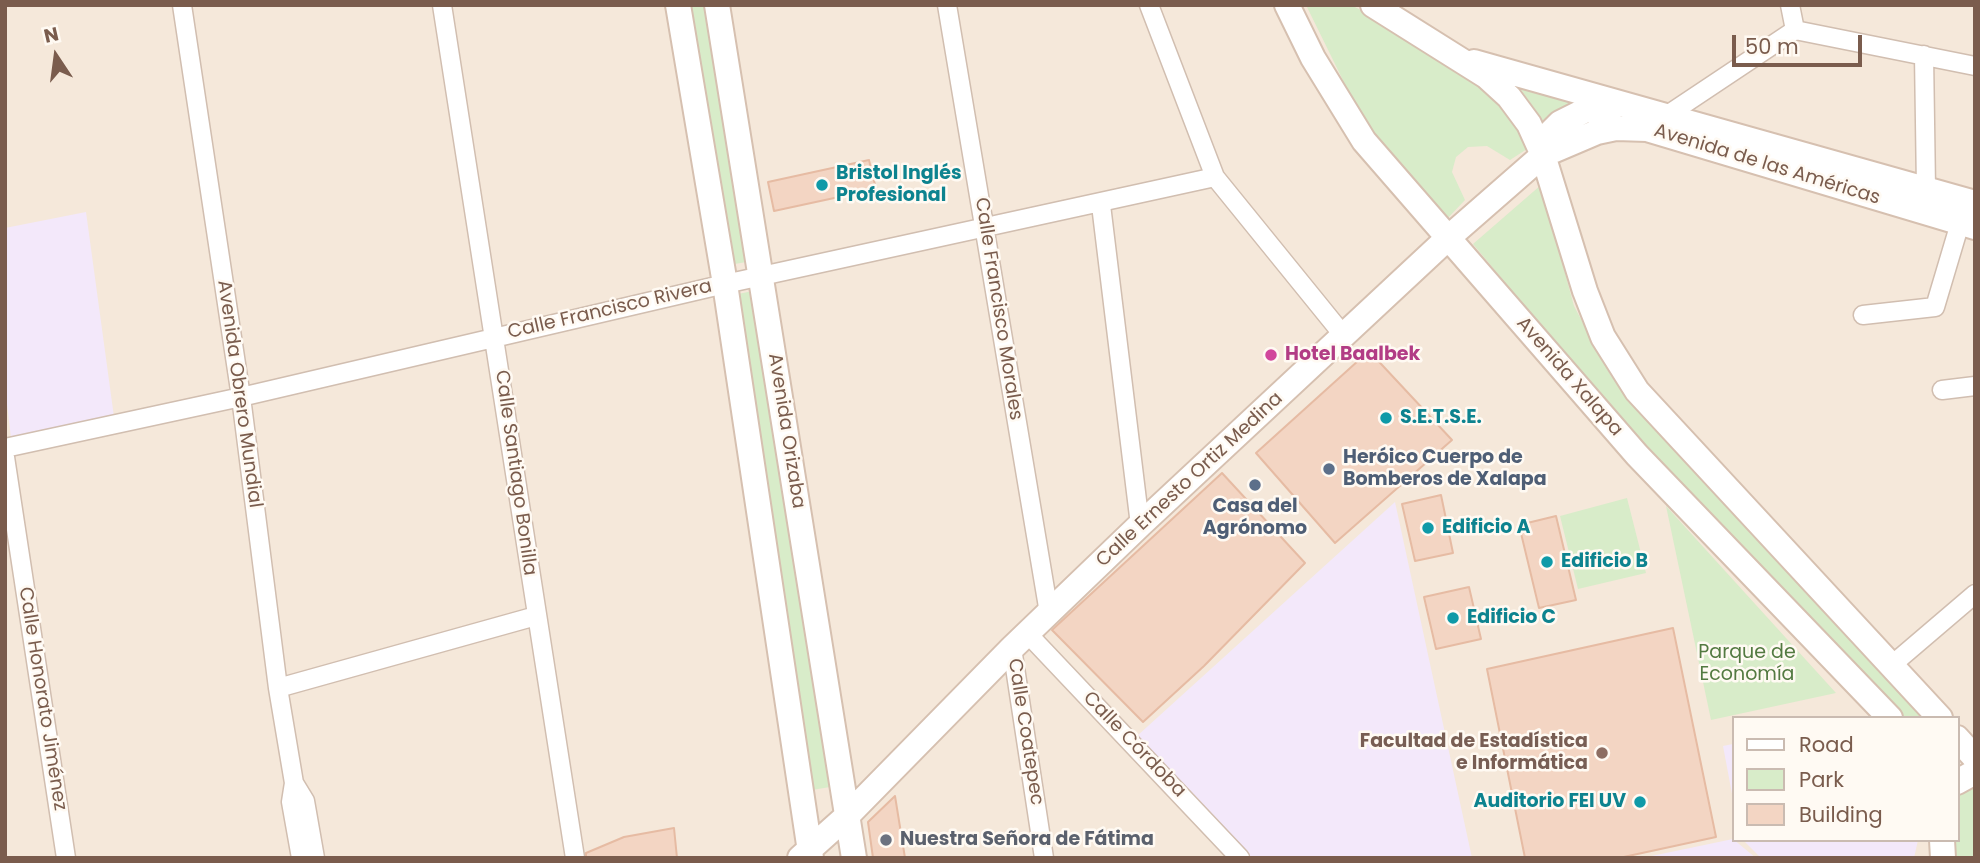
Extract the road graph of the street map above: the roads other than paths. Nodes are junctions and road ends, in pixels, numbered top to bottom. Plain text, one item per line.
1 (182, 5) edge
2 (442, 5) edge
3 (678, 5) edge
4 (717, 5) edge
5 (947, 5) edge
6 (1149, 5) edge
7 (1287, 5) edge
8 (1790, 5) edge
9 (1383, 7) edge
10 (1795, 30) junction
11 (1924, 55) junction
12 (1453, 57) junction
13 (1975, 66) edge
14 (1627, 103) junction
15 (1666, 116) junction
16 (1543, 155) junction
17 (1215, 177) junction
18 (1926, 189) junction
19 (1101, 205) junction
20 (1970, 218) edge
21 (985, 228) junction
22 (1448, 238) junction
23 (762, 276) junction
24 (725, 284) junction
25 (1864, 315) dead end
26 (1344, 336) junction
27 (495, 337) junction
28 (1975, 386) edge
29 (1942, 390) dead end
30 (241, 397) junction
31 (5, 447) edge
32 (5, 457) edge
33 (1140, 525) junction
34 (1975, 594) edge
35 (1049, 613) junction
36 (536, 615) junction
37 (1019, 640) junction
38 (1893, 664) junction
39 (278, 688) junction
40 (1888, 716) edge
41 (1938, 716) edge
42 (1959, 740) edge
43 (1975, 758) edge
44 (1975, 772) edge
45 (1959, 781) edge
46 (294, 783) junction
47 (847, 816) junction
48 (807, 855) edge
49 (66, 858) edge
50 (301, 858) edge
51 (315, 858) edge
52 (575, 858) edge
53 (854, 858) edge
54 (1044, 858) edge
55 (1240, 858) edge

1 - 30 street, Avenida Obrero Mundial
2 - 27 street, Calle Santiago Bonilla
3 - 24 main road, Avenida Orizaba
4 - 23 main road, Avenida Orizaba
5 - 21 street, Calle Francisco Morales
6 - 17 street
7 - 22 main road, Avenida Xalapa
8 - 10 street
9 - 12 main road
10 - 11 street
10 - 15 street
11 - 13 street
11 - 18 street
12 - 14 main road, Avenida de las Américas
12 - 16 main road
14 - 15 main road, Avenida de las Américas
14 - 16 main road, Avenida de las Américas
15 - 18 main road, Avenida de las Américas
16 - 20 main road, Avenida de las Américas
16 - 22 main road, Calle Ernesto Ortiz Medina
16 - 38 main road
17 - 19 street, Calle Francisco Rivera
17 - 26 street
18 - 20 main road, Avenida de las Américas
19 - 21 street, Calle Francisco Rivera
19 - 33 street
20 - 25 street
21 - 23 street, Calle Francisco Rivera
21 - 35 street, Calle Francisco Morales
22 - 26 main road, Calle Ernesto Ortiz Medina
22 - 40 main road, Avenida Xalapa
23 - 24 street, Calle Francisco Rivera
23 - 47 main road, Avenida Orizaba
24 - 27 street, Calle Francisco Rivera
24 - 48 main road, Avenida Orizaba
26 - 33 main road, Calle Ernesto Ortiz Medina
27 - 30 street, Calle Francisco Rivera
27 - 36 street, Calle Santiago Bonilla
28 - 29 street
30 - 31 street, Calle Francisco Rivera
30 - 39 street, Avenida Obrero Mundial
32 - 49 street, Calle Honorato Jiménez
33 - 35 main road, Calle Ernesto Ortiz Medina
34 - 38 street
35 - 37 main road, Calle Ernesto Ortiz Medina
36 - 39 street
36 - 52 street, Calle Santiago Bonilla
37 - 47 main road, Calle Ernesto Ortiz Medina
37 - 54 street, Calle Coatepec
37 - 55 street, Calle Córdoba
38 - 41 main road
39 - 46 street, Avenida Obrero Mundial
42 - 43 main road
44 - 45 main road
46 - 50 street, Avenida Obrero Mundial
46 - 51 street, Avenida Obrero Mundial
47 - 48 main road, Calle Ernesto Ortiz Medina
47 - 53 main road, Avenida Orizaba

